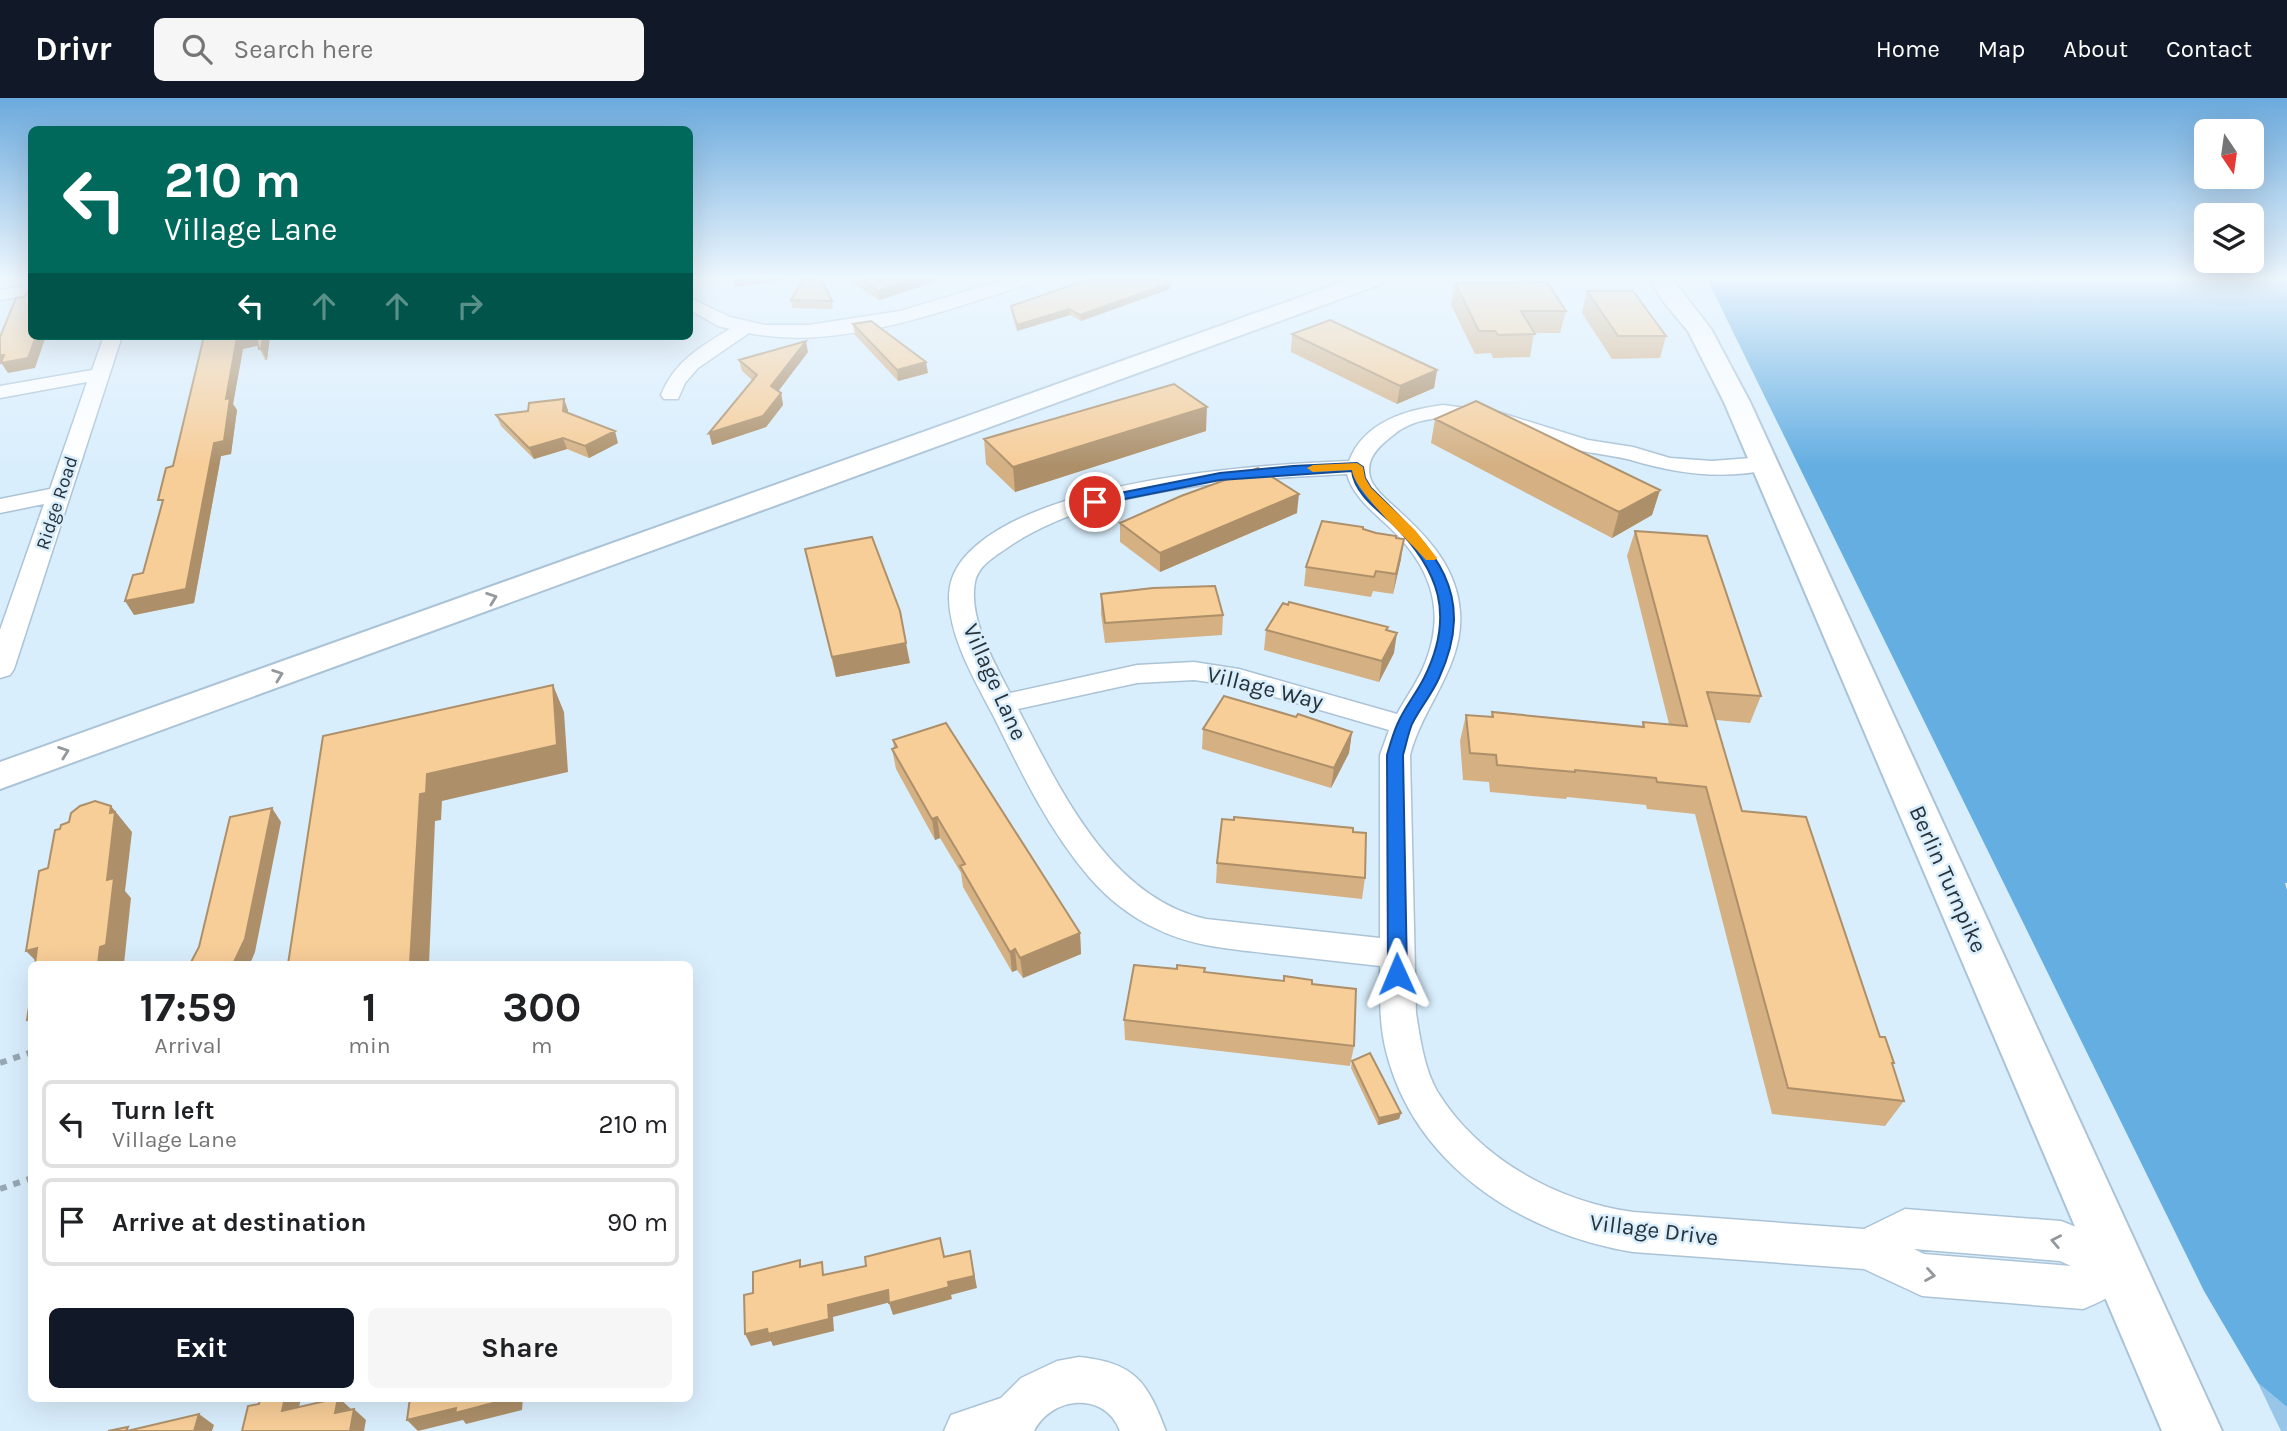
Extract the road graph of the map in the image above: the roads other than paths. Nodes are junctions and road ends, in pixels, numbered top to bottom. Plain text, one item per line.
1 (111, 341) edge
2 (724, 341) edge
3 (1152, 341) edge
4 (1201, 341) edge
5 (1705, 341) edge
6 (100, 374) junction
7 (0, 391) edge
8 (671, 395) dead end
9 (1764, 464) junction
10 (1357, 467) junction
11 (60, 494) junction
12 (0, 506) edge
13 (1, 662) edge
14 (1001, 704) junction
15 (1404, 725) junction
16 (0, 748) edge
17 (0, 776) edge
18 (1397, 954) junction
19 (2119, 1265) junction
20 (1012, 1424) edge
21 (967, 1431) edge
22 (1143, 1431) edge
23 (2192, 1431) edge

1 - 6 street, Ridge Road
2 - 8 street
3 - 16 main road
17 -> 4 main road
5 - 9 main road, Berlin Turnpike
6 - 7 street
6 - 11 street, Ridge Road
9 - 10 street
9 - 19 main road, Berlin Turnpike
10 - 14 street, Village Lane
10 - 15 street, Village Drive
11 - 12 street
11 - 13 street, Ridge Road
14 - 15 street, Village Way
14 - 18 street, Village Lane
15 - 18 street, Village Drive
18 - 19 street, Village Drive
19 - 23 main road, Berlin Turnpike
20 - 21 street
20 - 22 street

